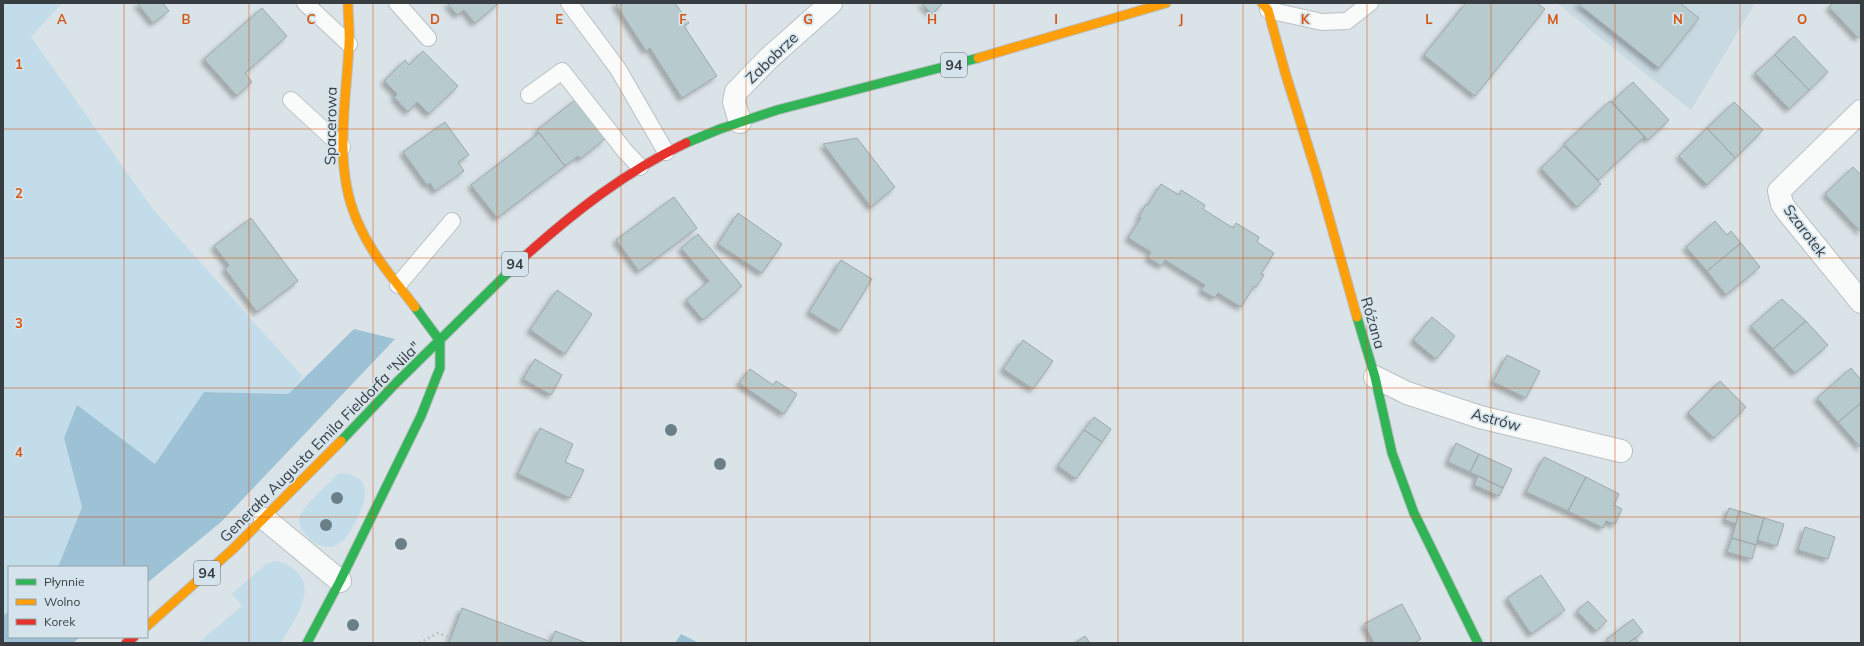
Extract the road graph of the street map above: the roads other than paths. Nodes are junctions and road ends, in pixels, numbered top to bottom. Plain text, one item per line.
1 (305, 3) edge
2 (348, 3) edge
3 (397, 3) edge
4 (569, 3) edge
5 (830, 3) edge
6 (1166, 3) edge
7 (1370, 3) edge
8 (1265, 7) edge
9 (428, 38) dead end
10 (349, 44) junction
11 (529, 95) dead end
12 (291, 100) dead end
13 (1861, 111) edge
14 (740, 122) junction
15 (342, 147) junction
16 (666, 152) junction
17 (640, 167) junction
18 (452, 221) dead end
19 (398, 285) junction
20 (1861, 302) edge
21 (440, 341) junction
22 (1375, 377) junction
23 (1621, 451) dead end
24 (265, 519) junction
25 (340, 581) junction
26 (148, 625) edge
27 (307, 643) edge
28 (1478, 643) edge

1 - 10 lane
2 - 10 street, Spacerowa
3 - 9 lane
4 - 16 lane
5 - 14 street, Zabobrze
6 - 14 street, Generała Augusta Emila Fieldorfa "Nila" / 94
7 - 8 lane
8 - 22 street, Różana
10 - 15 street, Spacerowa
11 - 17 lane
12 - 15 lane
13 - 20 street, Szarotek
14 - 16 street, Generała Augusta Emila Fieldorfa "Nila" / 94
15 - 19 street, Spacerowa
16 - 17 street, Generała Augusta Emila Fieldorfa "Nila" / 94
17 - 21 street, Generała Augusta Emila Fieldorfa "Nila" / 94
18 - 19 lane
19 - 21 street, Spacerowa
21 - 24 street, Generała Augusta Emila Fieldorfa "Nila" / 94
21 - 25 street, Generała Augusta Emila Fieldorfa "Nila"
22 - 23 street, Astrów
22 - 28 street, Różana
24 - 25 street
24 - 26 street, Generała Augusta Emila Fieldorfa "Nila" / 94
25 - 27 street, Generała Augusta Emila Fieldorfa "Nila"

